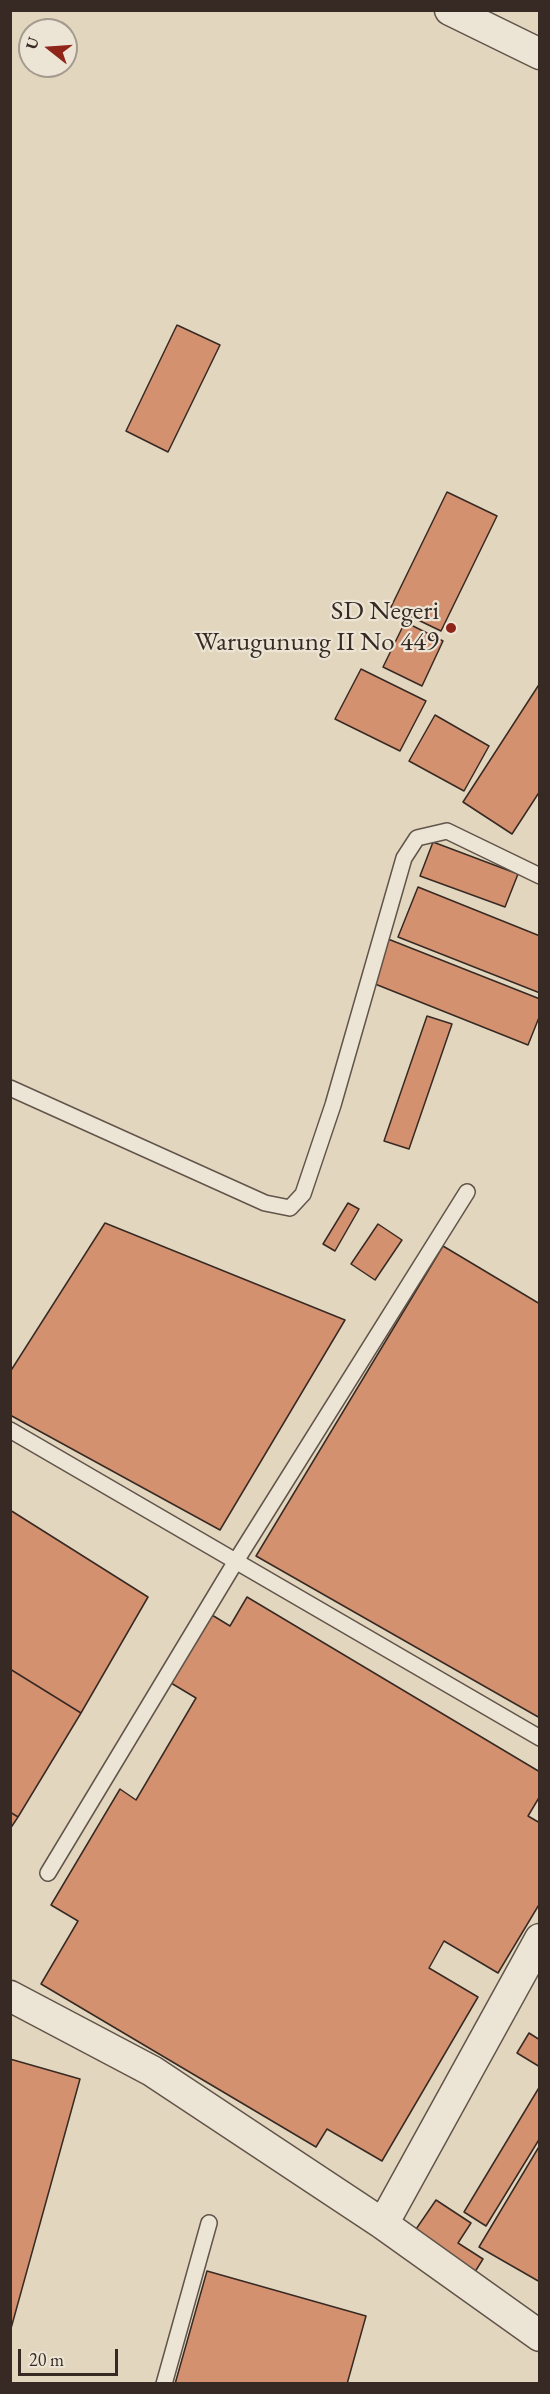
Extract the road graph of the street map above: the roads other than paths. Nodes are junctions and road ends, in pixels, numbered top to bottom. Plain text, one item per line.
1 (450, 10) edge
2 (540, 54) edge
3 (540, 876) edge
4 (10, 1088) edge
5 (467, 1192) dead end
6 (10, 1430) edge
7 (236, 1561) junction
8 (540, 1738) edge
9 (48, 1873) dead end
10 (540, 1939) edge
11 (10, 1996) edge
12 (208, 2223) dead end
13 (383, 2224) junction
14 (540, 2336) edge
15 (164, 2384) edge

1 - 2 street
3 - 4 lane
5 - 7 lane
6 - 7 lane
7 - 8 lane
7 - 9 lane
10 - 13 street
11 - 13 street
12 - 15 lane
13 - 14 street

